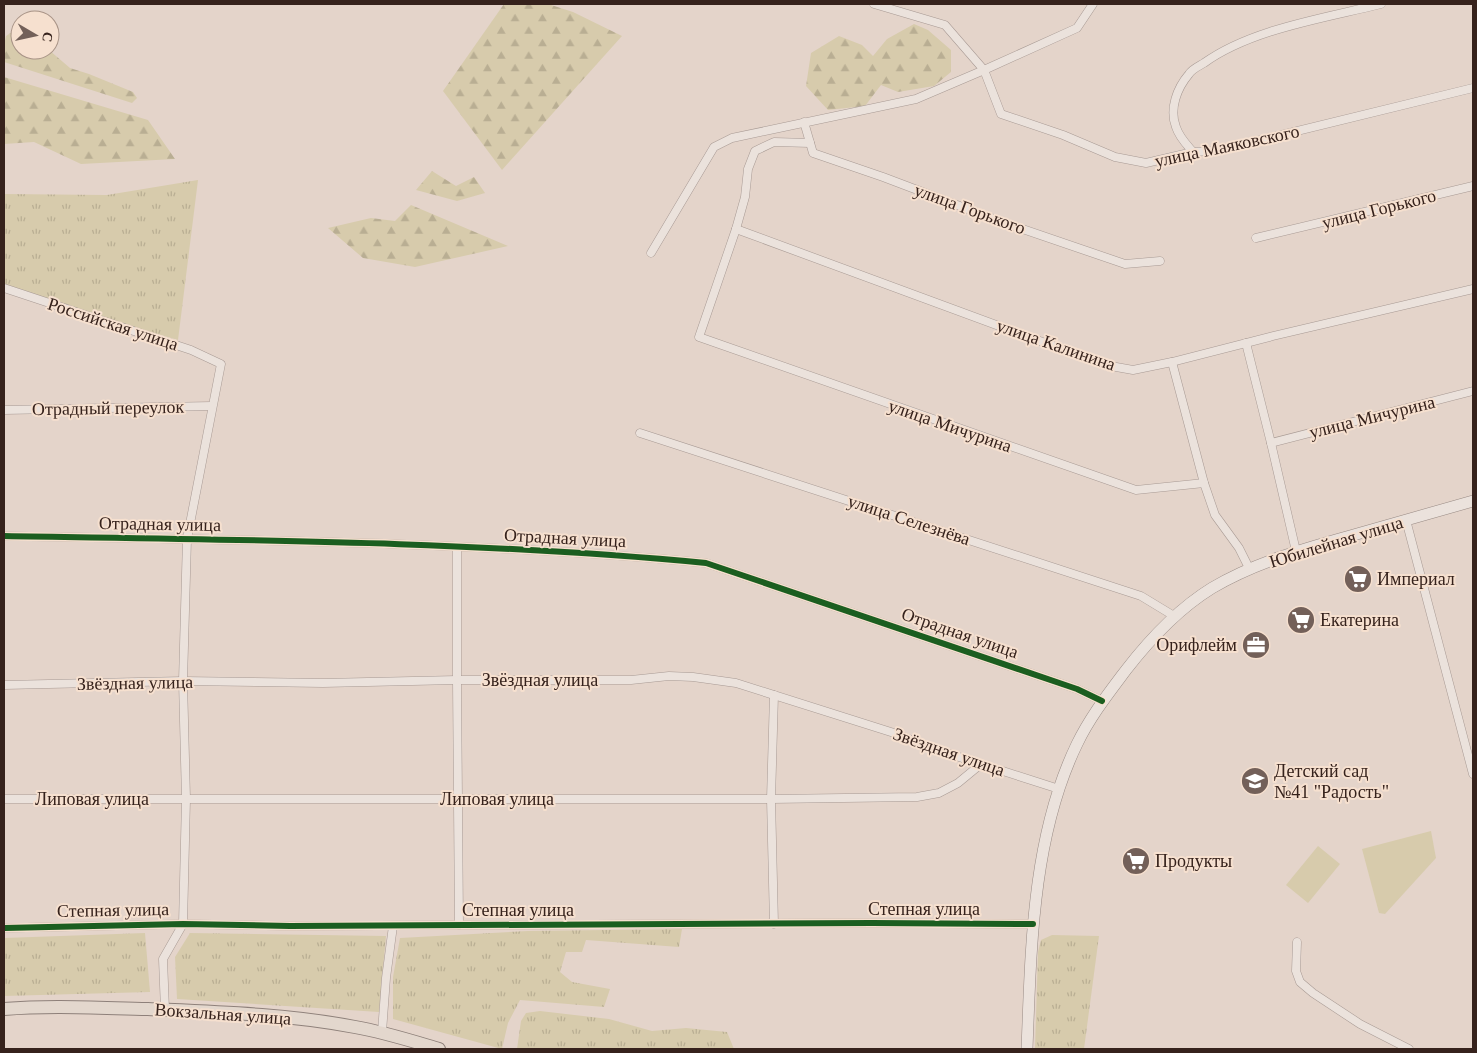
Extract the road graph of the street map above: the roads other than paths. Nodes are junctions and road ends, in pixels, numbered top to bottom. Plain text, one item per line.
1 (874, 4) edge
2 (1093, 4) edge
3 (1381, 4) edge
4 (984, 70) junction
5 (1473, 88) edge
6 (804, 122) junction
7 (810, 143) junction
8 (1193, 152) junction
9 (1473, 186) edge
10 (736, 229) junction
11 (1256, 238) dead end
12 (651, 253) dead end
13 (1160, 261) dead end
14 (4, 288) edge
15 (1473, 289) edge
16 (1246, 343) junction
17 (1172, 362) junction
18 (1473, 391) edge
19 (212, 406) junction
20 (4, 410) edge
21 (640, 433) dead end
22 (1272, 443) junction
23 (1204, 482) junction
24 (1473, 501) edge
25 (1406, 520) junction
26 (4, 536) edge
27 (187, 539) junction
28 (457, 548) junction
29 (1296, 551) junction
30 (1250, 570) junction
31 (1174, 616) junction
32 (456, 680) junction
33 (183, 681) junction
34 (4, 685) edge
35 (774, 695) junction
36 (1102, 701) junction
37 (981, 764) junction
38 (1473, 774) edge
39 (1059, 790) junction
40 (186, 799) junction
41 (458, 799) junction
42 (771, 799) junction
43 (4, 800) edge
44 (183, 924) junction
45 (774, 924) junction
46 (1033, 924) junction
47 (393, 926) junction
48 (459, 926) junction
49 (4, 928) edge
50 (1297, 942) dead end
51 (4, 1009) edge
52 (165, 1010) junction
53 (382, 1032) junction
54 (440, 1049) edge
55 (1027, 1049) edge
56 (1409, 1049) edge

1 - 4 street, улица Маяковского
2 - 4 street
3 - 8 street
4 - 6 street
4 - 8 street, улица Маяковского
5 - 8 street, улица Маяковского
6 - 7 street
6 - 12 street
7 - 10 street
7 - 13 street, улица Горького
9 - 11 street, улица Горького
10 - 17 street, улица Калинина
10 - 23 street, улица Мичурина
14 - 19 street, Российская улица
15 - 16 street, улица Калинина
16 - 17 street, улица Калинина
16 - 22 street
17 - 23 street
18 - 22 street, улица Мичурина
19 - 20 street, Отрадный переулок
19 - 27 street
21 - 31 street, улица Селезнёва
22 - 29 street
23 - 30 street
24 - 25 street, Юбилейная улица
25 - 29 street, Юбилейная улица
25 - 38 street
26 - 27 street, Отрадная улица
27 - 28 street, Отрадная улица
27 - 33 street
28 - 32 street
28 - 36 street, Отрадная улица
29 - 30 street, Юбилейная улица
30 - 31 street, Юбилейная улица
31 - 36 street, Юбилейная улица
32 - 33 street, Звёздная улица
32 - 35 street, Звёздная улица
32 - 41 street
33 - 34 street, Звёздная улица
33 - 40 street
35 - 37 street, Звёздная улица
35 - 42 street
36 - 39 street, Юбилейная улица
37 - 39 street, Звёздная улица
37 - 42 street, Липовая улица
39 - 46 street, Юбилейная улица
40 - 41 street, Липовая улица
40 - 43 street, Липовая улица
40 - 44 street
41 - 42 street, Липовая улица
41 - 48 street
42 - 45 street
44 - 47 street, Степная улица
44 - 49 street, Степная улица
44 - 52 street
45 - 46 street, Степная улица
45 - 48 street, Степная улица
46 - 55 street, Юбилейная улица
47 - 48 street, Степная улица
47 - 53 street
50 - 56 street
51 - 52 main road, Вокзальная улица
52 - 53 main road, Вокзальная улица
53 - 54 main road, Вокзальная улица

